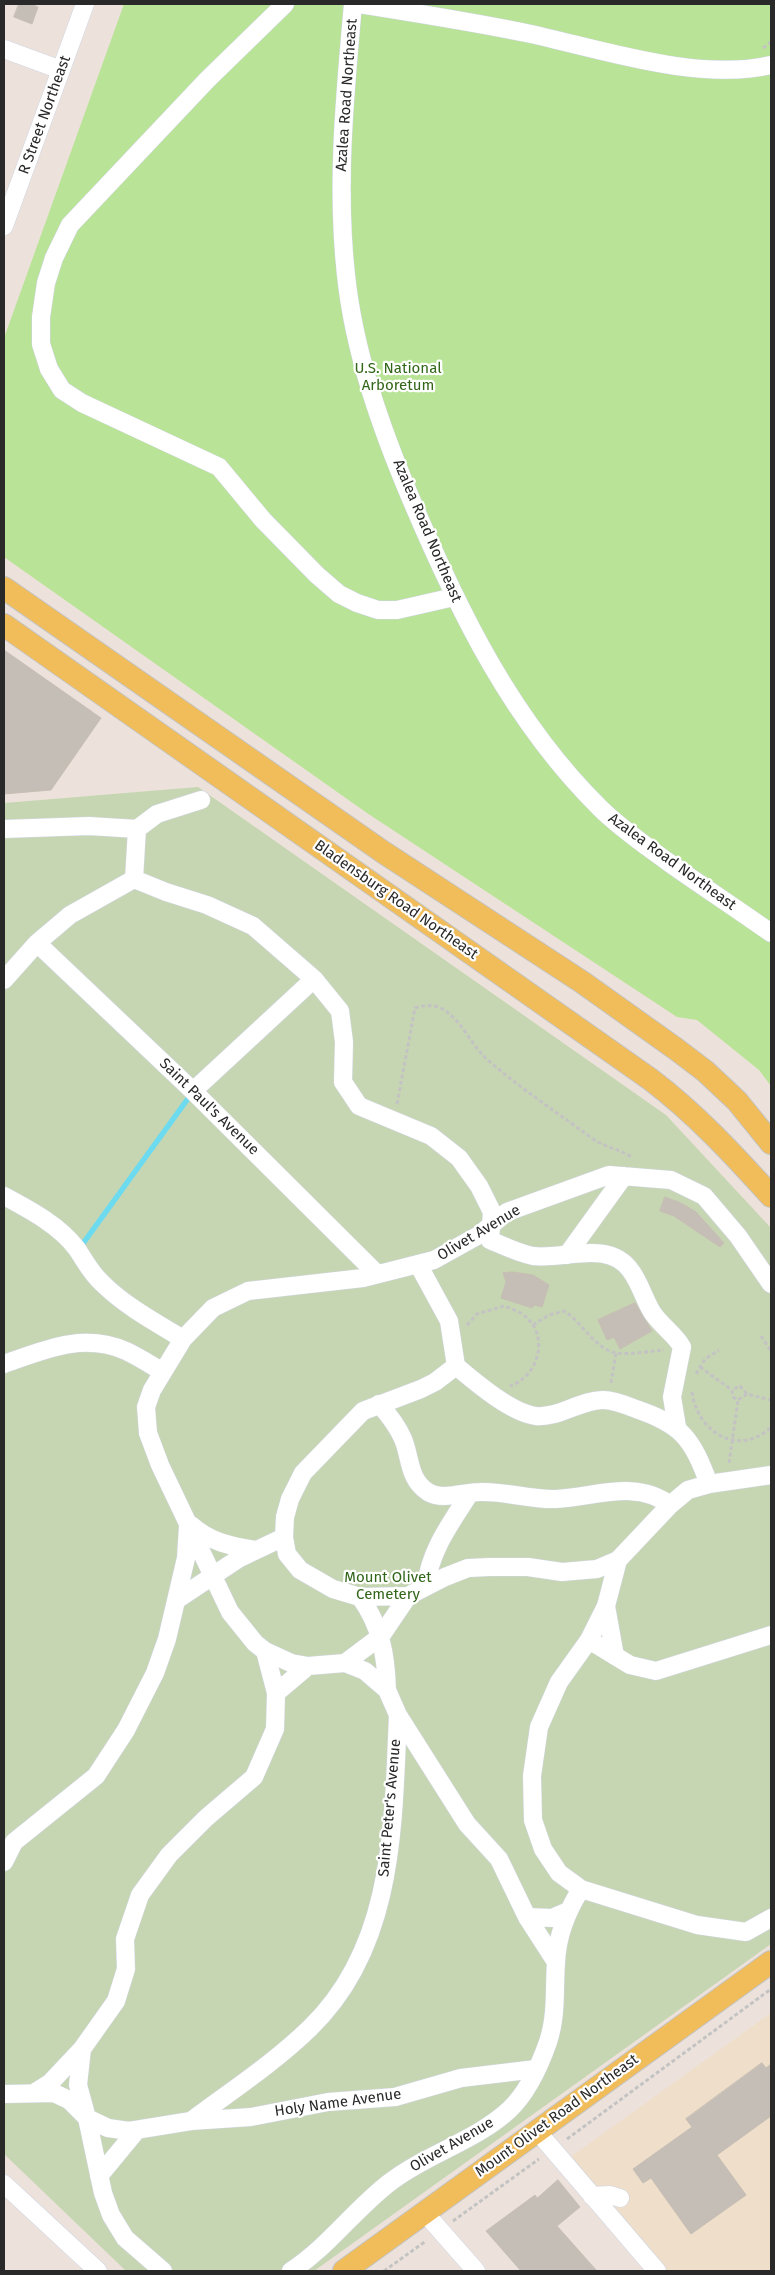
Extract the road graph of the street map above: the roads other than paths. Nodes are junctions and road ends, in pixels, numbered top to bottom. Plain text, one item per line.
1 (85, 4) edge
2 (285, 4) edge
3 (353, 4) edge
4 (359, 4) edge
5 (4, 49) edge
6 (771, 65) edge
7 (62, 70) junction
8 (4, 226) edge
9 (4, 588) edge
10 (454, 597) junction
11 (4, 625) edge
12 (144, 688) junction
13 (128, 713) junction
14 (201, 800) dead end
15 (137, 828) junction
16 (4, 829) edge
17 (134, 879) junction
18 (771, 933) edge
19 (37, 943) junction
20 (314, 978) junction
21 (4, 980) edge
22 (193, 1091) junction
23 (771, 1143) edge
24 (624, 1176) junction
25 (4, 1196) edge
26 (771, 1196) edge
27 (490, 1225) junction
28 (567, 1255) junction
29 (418, 1264) junction
30 (378, 1274) junction
31 (771, 1284) edge
32 (183, 1339) junction
33 (4, 1364) edge
34 (456, 1366) junction
35 (163, 1372) junction
36 (379, 1404) junction
37 (676, 1427) junction
38 (770, 1475) edge
39 (718, 1483) junction
40 (470, 1493) junction
41 (439, 1497) junction
42 (670, 1505) junction
43 (188, 1523) junction
44 (446, 1529) junction
45 (284, 1537) junction
46 (255, 1550) junction
47 (618, 1560) junction
48 (212, 1575) junction
49 (426, 1586) junction
50 (360, 1596) junction
51 (408, 1596) junction
52 (178, 1599) junction
53 (606, 1606) junction
54 (771, 1635) edge
55 (381, 1636) junction
56 (589, 1640) junction
57 (265, 1651) junction
58 (615, 1656) junction
59 (344, 1663) junction
60 (308, 1666) junction
61 (387, 1690) junction
62 (276, 1692) junction
63 (398, 1715) junction
64 (4, 1862) edge
65 (581, 1889) junction
66 (566, 1912) junction
67 (527, 1917) junction
68 (771, 1918) edge
69 (556, 1962) junction
70 (771, 1962) edge
71 (82, 2049) junction
72 (536, 2069) junction
73 (34, 2093) junction
74 (4, 2094) edge
75 (87, 2118) junction
76 (191, 2121) junction
77 (137, 2130) junction
78 (537, 2131) junction
79 (99, 2176) junction
80 (4, 2184) edge
81 (592, 2196) junction
82 (620, 2198) dead end
83 (425, 2213) junction
84 (98, 2271) edge
85 (162, 2271) edge
86 (291, 2271) edge
87 (345, 2271) edge
88 (476, 2271) edge
89 (657, 2271) edge

1 - 7 street, R Street Northeast
2 - 10 street
3 - 10 street, Azalea Road Northeast
4 - 6 street
5 - 7 street
7 - 8 street, R Street Northeast
9 - 12 main road, Bladensburg Road Northeast
10 - 18 street, Azalea Road Northeast
11 - 13 main road, Bladensburg Road Northeast
12 - 13 main road
12 - 23 main road, Bladensburg Road Northeast
13 - 26 main road, Bladensburg Road Northeast
14 - 15 street
15 - 16 street
15 - 17 street
17 - 19 street
17 - 20 street
19 - 21 street
19 - 22 street, Saint Paul's Avenue
20 - 22 street
20 - 27 street
22 - 30 street, Saint Paul's Avenue
24 - 27 street, Olivet Avenue
24 - 28 street
24 - 31 street, Olivet Avenue
25 - 32 street
27 - 28 street
27 - 29 street, Olivet Avenue
28 - 37 street
29 - 30 street, Olivet Avenue
29 - 34 street
30 - 32 street, Olivet Avenue
32 - 35 street, Olivet Avenue
33 - 35 street
34 - 36 street
34 - 37 street
35 - 43 street, Olivet Avenue
36 - 41 street
36 - 45 street
37 - 39 street
38 - 39 street
39 - 42 street
40 - 41 street
40 - 42 street
40 - 44 street
41 - 44 street
42 - 47 street
43 - 46 street
43 - 48 street, Olivet Avenue
43 - 52 street
44 - 49 street
45 - 46 street
45 - 50 street
46 - 48 street
47 - 49 street
47 - 53 street
48 - 52 street
48 - 57 street, Olivet Avenue
49 - 51 street
50 - 51 street
50 - 55 street
51 - 55 street
52 - 64 street
53 - 56 street
53 - 58 street
54 - 58 street
55 - 59 street
55 - 61 street
56 - 58 street
56 - 65 street
57 - 60 street
57 - 62 street
59 - 60 street
59 - 61 street
60 - 62 street
61 - 63 street
62 - 71 street
63 - 67 street
63 - 76 street, Saint Peter's Avenue
65 - 66 street, Olivet Avenue
65 - 68 street
66 - 67 street
66 - 69 street, Olivet Avenue
67 - 69 street
69 - 72 street, Olivet Avenue
70 - 78 main road, Mount Olivet Road Northeast
71 - 73 street
71 - 75 street
72 - 76 street, Holy Name Avenue
72 - 86 street, Olivet Avenue
73 - 74 street
73 - 75 street
75 - 77 street, Holy Name Avenue
75 - 79 street
76 - 77 street, Holy Name Avenue
77 - 79 street
78 - 81 street
78 - 83 main road, Mount Olivet Road Northeast
79 - 85 street
80 - 84 street
81 - 82 street
81 - 89 street
83 - 87 main road, Mount Olivet Road Northeast
83 - 88 street

